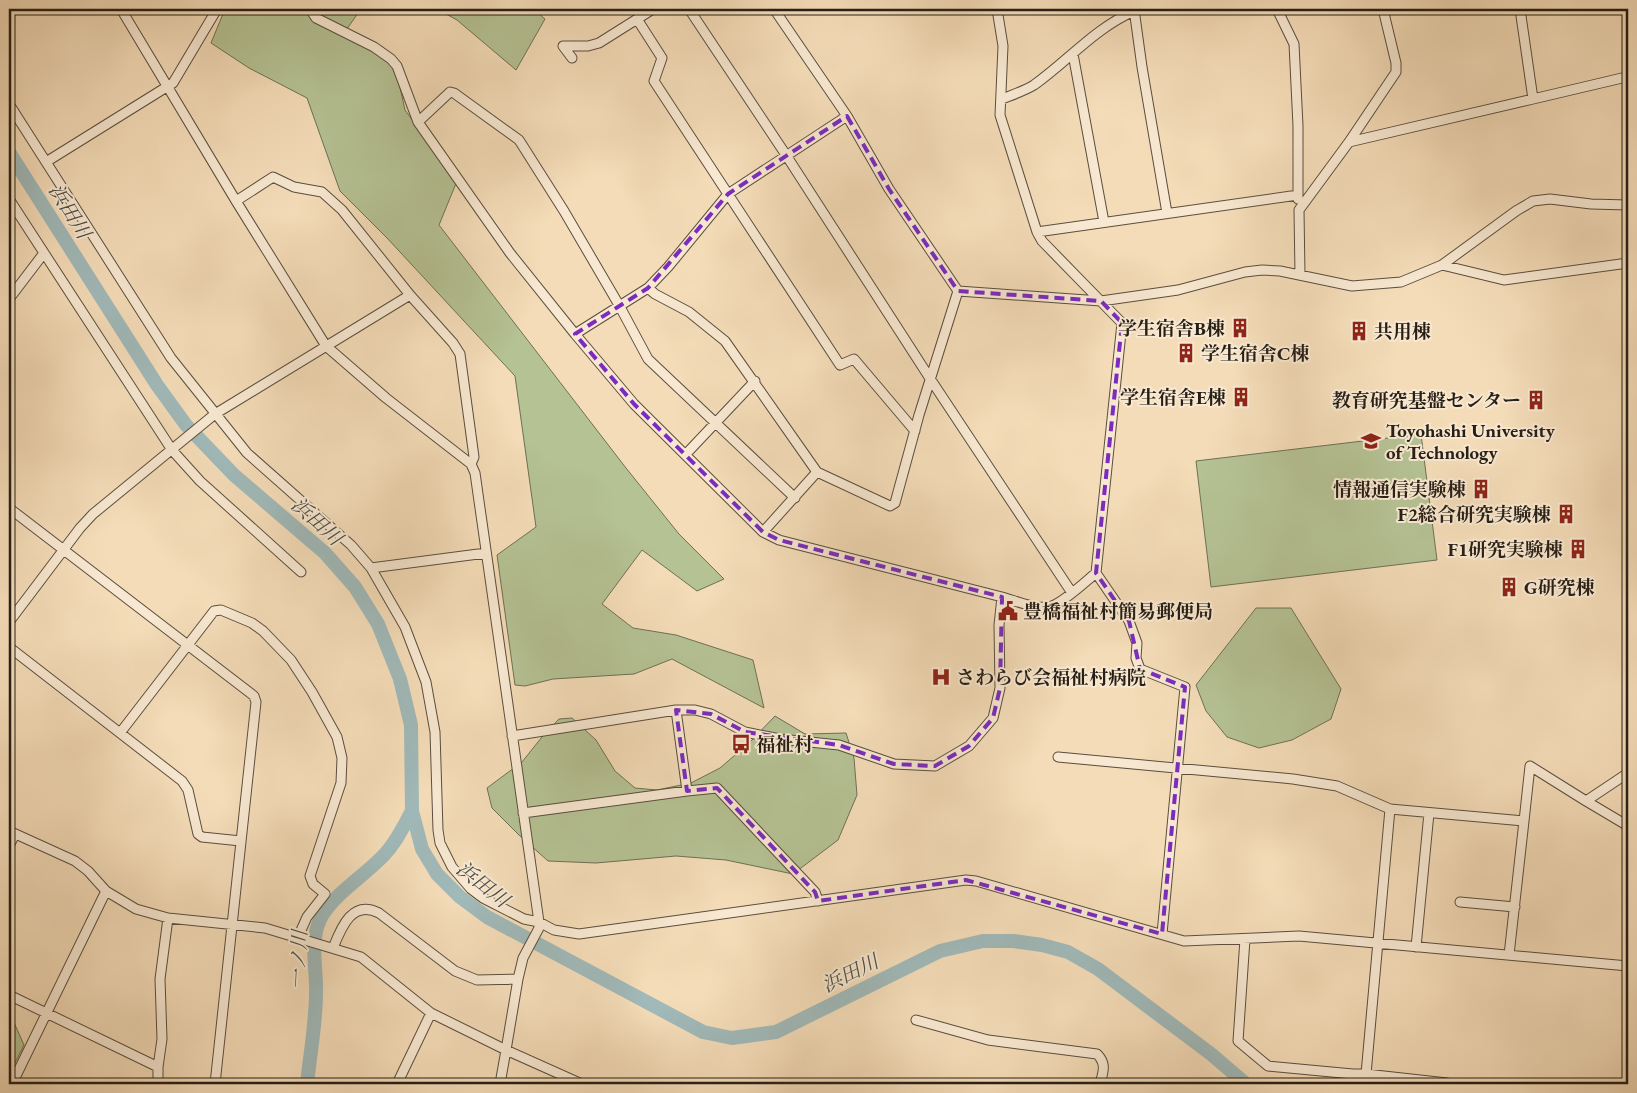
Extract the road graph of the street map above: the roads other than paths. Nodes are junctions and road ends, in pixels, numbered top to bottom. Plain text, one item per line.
1 (121, 9) edge
2 (217, 9) edge
3 (310, 9) edge
4 (652, 9) edge
5 (689, 9) edge
6 (774, 9) edge
7 (998, 9) edge
8 (1277, 9) edge
9 (1383, 9) edge
10 (1520, 9) edge
11 (1134, 10) edge
12 (637, 19) junction
13 (1073, 54) junction
14 (572, 58) dead end
15 (1622, 78) dead end
16 (166, 86) junction
17 (1002, 99) junction
18 (1533, 99) junction
19 (9, 104) edge
20 (847, 116) junction
21 (418, 122) junction
22 (1349, 142) junction
23 (786, 155) junction
24 (46, 162) junction
25 (728, 194) junction
26 (1298, 195) junction
27 (9, 199) edge
28 (236, 201) junction
29 (1628, 205) edge
30 (1299, 210) junction
31 (1167, 213) junction
32 (1104, 222) junction
33 (1037, 232) junction
34 (44, 253) junction
35 (1628, 263) edge
36 (1442, 265) junction
37 (1300, 275) junction
38 (648, 288) junction
39 (958, 291) junction
40 (410, 294) junction
41 (9, 299) edge
42 (1101, 301) junction
43 (619, 305) junction
44 (575, 334) junction
45 (326, 346) junction
46 (931, 380) junction
47 (755, 381) junction
48 (213, 416) junction
49 (714, 423) junction
50 (915, 431) junction
51 (173, 449) junction
52 (686, 454) junction
53 (471, 464) junction
54 (817, 472) junction
55 (794, 498) junction
56 (9, 508) edge
57 (763, 532) junction
58 (64, 550) junction
59 (486, 553) junction
60 (371, 568) junction
61 (301, 572) dead end
62 (1096, 573) junction
63 (1072, 593) junction
64 (1002, 597) junction
65 (9, 622) edge
66 (187, 646) junction
67 (9, 647) edge
68 (676, 710) junction
69 (120, 733) junction
70 (512, 736) junction
71 (1058, 758) dead end
72 (1177, 769) junction
73 (1628, 772) edge
74 (686, 791) junction
75 (1586, 801) junction
76 (1390, 809) junction
77 (524, 813) junction
78 (1429, 813) junction
79 (1524, 821) junction
80 (1628, 826) edge
81 (12, 833) edge
82 (241, 841) junction
83 (9, 846) edge
84 (106, 891) junction
85 (818, 901) junction
86 (1460, 902) dead end
87 (1514, 907) junction
88 (168, 918) junction
89 (232, 924) junction
90 (539, 925) junction
91 (1162, 934) junction
92 (299, 937) junction
93 (1245, 939) junction
94 (1378, 943) junction
95 (330, 947) junction
96 (1416, 947) junction
97 (1509, 955) junction
98 (1628, 966) edge
99 (518, 979) junction
100 (9, 996) edge
101 (47, 1013) junction
102 (432, 1013) junction
103 (916, 1020) dead end
104 (506, 1050) junction
105 (158, 1067) junction
106 (1366, 1074) junction
107 (12, 1084) edge
108 (158, 1084) edge
109 (215, 1084) edge
110 (397, 1084) edge
111 (500, 1084) edge
112 (582, 1084) edge
113 (1100, 1084) edge
114 (1449, 1084) edge

1 - 16 street
2 - 16 street
3 - 21 street
4 - 12 street
5 - 23 street
6 - 20 street
7 - 17 street
8 - 26 street
9 - 22 street
10 - 18 street
11 - 13 street
11 - 31 street
12 - 14 street
12 - 25 street
13 - 17 street
13 - 32 street
15 - 18 street
16 - 24 street
16 - 28 street
17 - 33 street
18 - 22 street
19 - 24 street
20 - 23 street
20 - 39 street
21 - 43 street
21 - 44 street
22 - 30 street
23 - 25 street
23 - 46 street
24 - 48 street
25 - 38 street
25 - 50 street
26 - 30 street
26 - 31 street
27 - 34 street
28 - 40 street
28 - 45 street
29 - 36 street
30 - 37 street
31 - 32 street
32 - 33 street
33 - 42 street
34 - 41 street
34 - 51 street
35 - 36 street
36 - 37 street
37 - 42 street
38 - 43 street
38 - 47 street
39 - 42 street
39 - 46 street
40 - 45 street
40 - 53 street
42 - 62 street
43 - 44 street
43 - 49 street
44 - 52 street
45 - 48 street
45 - 53 street
46 - 50 street
46 - 63 street
47 - 49 street
47 - 54 street
48 - 51 street
48 - 60 street
49 - 52 street
49 - 55 street
50 - 54 street
51 - 58 street
51 - 61 street
52 - 57 street
53 - 59 street
54 - 55 street
55 - 57 street
56 - 58 street
57 - 64 street
58 - 65 street
58 - 66 street
59 - 60 street
59 - 70 street
60 - 90 street
62 - 63 street
62 - 72 street
63 - 64 street
64 - 68 street
66 - 69 street
66 - 82 street
66 - 92 street
67 - 69 street
68 - 70 street
68 - 74 street
69 - 82 street
70 - 77 street
71 - 72 street
72 - 76 street
72 - 91 street
73 - 75 street
74 - 77 street
74 - 85 street
75 - 79 street
75 - 80 street
76 - 78 street
76 - 94 street
77 - 90 street
78 - 79 street
78 - 96 street
79 - 87 street
81 - 83 street
81 - 84 street
82 - 89 street
84 - 88 street
84 - 101 street
85 - 90 street
85 - 91 street
86 - 87 street
87 - 97 street
88 - 89 street
88 - 105 street
89 - 92 street
89 - 109 street
90 - 99 street
91 - 93 street
92 - 95 street
93 - 94 street
93 - 106 street
94 - 96 street
94 - 106 street
95 - 99 street
95 - 102 street
96 - 97 street
97 - 98 street
99 - 104 street
100 - 101 street
101 - 105 street
101 - 107 street
102 - 104 street
102 - 110 street
103 - 113 street
104 - 111 street
104 - 112 street
105 - 108 street
106 - 114 street

